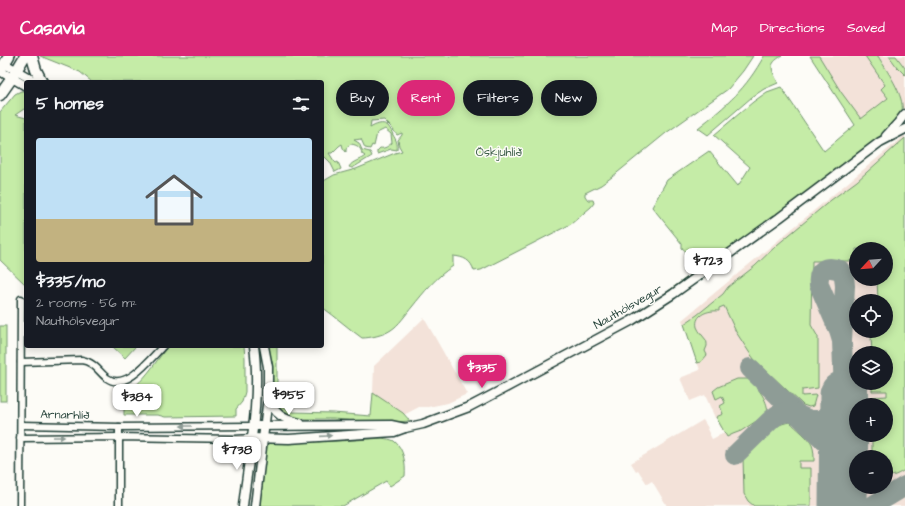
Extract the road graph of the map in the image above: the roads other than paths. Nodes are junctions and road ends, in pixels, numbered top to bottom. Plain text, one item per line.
1 (25, 56) edge
2 (32, 56) edge
3 (3, 64) edge
4 (14, 74) junction
5 (30, 80) edge
6 (41, 80) edge
7 (24, 84) edge
8 (0, 95) edge
9 (905, 114) edge
10 (905, 128) edge
11 (880, 142) junction
12 (21, 299) dead end
13 (161, 348) edge
14 (254, 348) edge
15 (264, 348) edge
16 (21, 362) junction
17 (268, 397) junction
18 (20, 425) junction
19 (253, 426) junction
20 (265, 426) junction
21 (313, 426) junction
22 (119, 427) junction
23 (405, 428) junction
24 (20, 438) junction
25 (119, 438) junction
26 (252, 438) junction
27 (263, 438) junction
28 (20, 506) edge
29 (119, 506) edge
30 (243, 506) edge
31 (255, 506) edge

1 - 4 main road
2 - 6 main road
3 - 4 street
4 - 5 street
4 - 7 street
4 - 8 main road
9 - 11 street, Nauthólsvegur
10 - 11 street, Nauthólsvegur
11 - 23 street, Nauthólsvegur
12 - 16 street
13 - 16 street
14 - 19 street
15 - 17 street
16 - 18 street
17 - 20 street
17 - 21 street
18 - 22 street, Arnarhlíð
18 - 24 street
19 - 20 street, Nauthólsvegur
19 -> 22 street, Arnarhlíð
19 - 26 street
20 - 21 street, Nauthólsvegur
20 - 27 street
21 - 23 street, Nauthólsvegur
22 - 25 street
27 -> 23 street, Nauthólsvegur
24 -> 25 street, Arnarhlíð
24 - 28 street
25 - 26 street, Arnarhlíð
25 - 29 street
26 - 27 street, Nauthólsvegur
26 - 30 street
27 - 31 street

